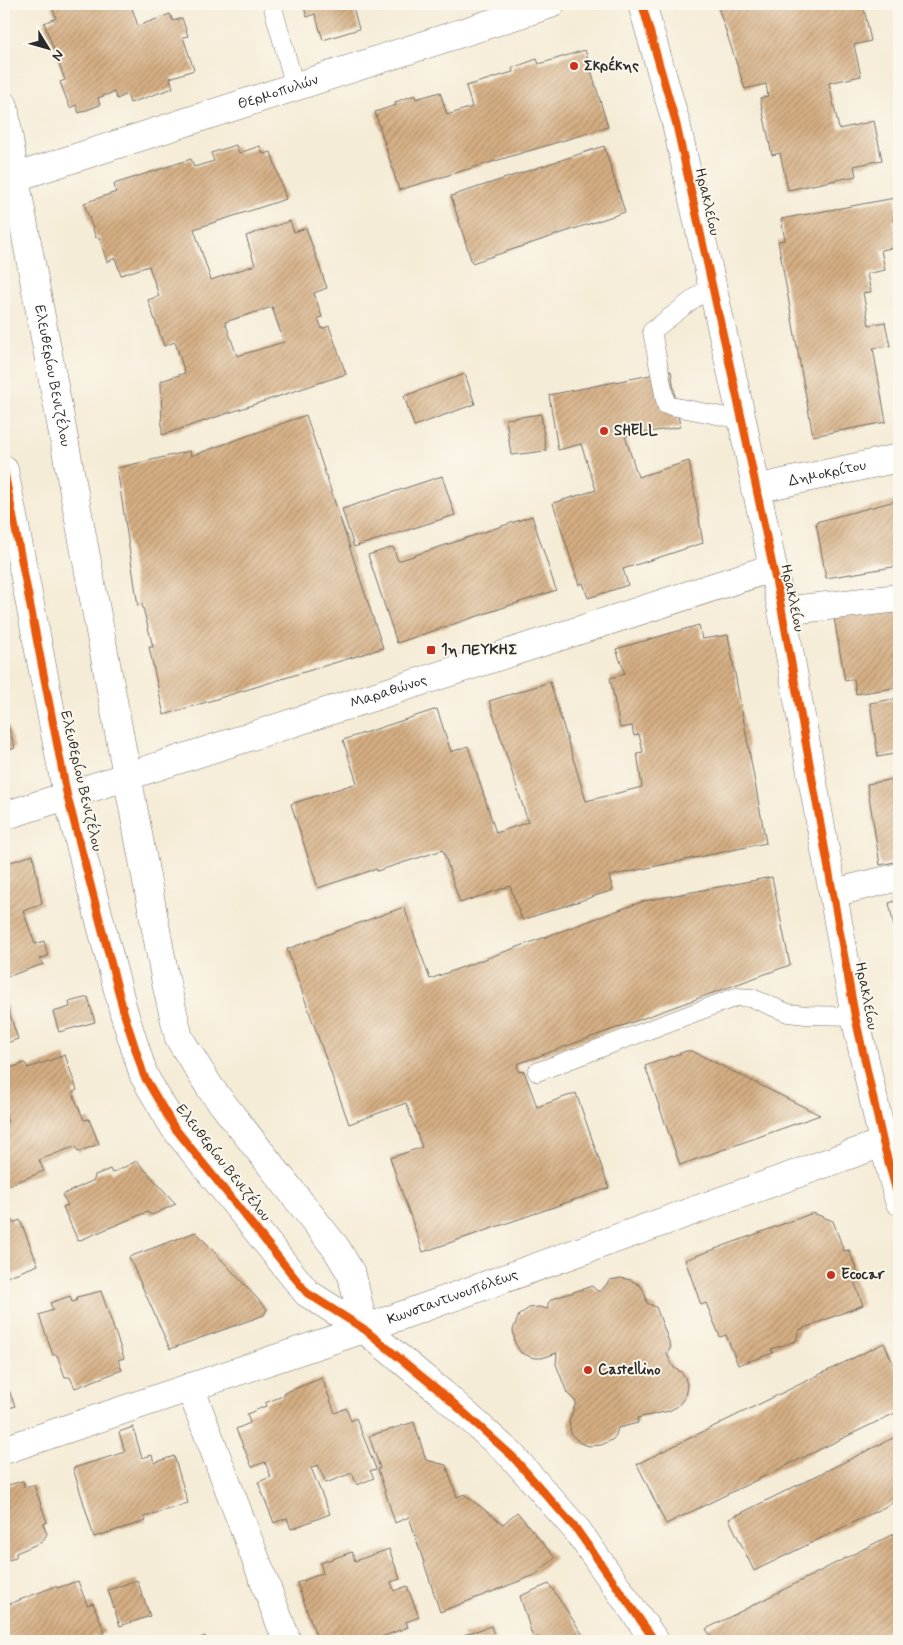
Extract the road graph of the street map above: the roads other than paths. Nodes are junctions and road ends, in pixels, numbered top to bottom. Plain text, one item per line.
1 (272, 4) edge
2 (551, 4) edge
3 (642, 4) edge
4 (295, 87) junction
5 (4, 106) edge
6 (9, 179) edge
7 (712, 285) junction
8 (742, 420) junction
9 (899, 458) edge
10 (4, 470) edge
11 (755, 489) junction
12 (772, 568) junction
13 (899, 598) edge
14 (782, 611) junction
15 (127, 775) junction
16 (67, 795) junction
17 (4, 816) edge
18 (899, 877) edge
19 (833, 893) junction
20 (855, 1016) junction
21 (537, 1072) dead end
22 (891, 1139) edge
23 (899, 1201) edge
24 (364, 1329) junction
25 (190, 1387) junction
26 (4, 1450) edge
27 (287, 1641) edge
28 (655, 1641) edge

1 - 4 lane
2 - 4 street, Θερμοπυλών
3 - 7 street, Ηρακλείου
4 - 6 street, Θερμοπυλών
5 - 6 street, Ελευθερίου Βενιζέλου
6 - 15 street, Ελευθερίου Βενιζέλου
7 - 8 street, Ηρακλείου
7 - 8 lane
8 - 11 street, Ηρακλείου
9 - 11 street, Δημοκρίτου
10 - 16 street, Ελευθερίου Βενιζέλου
11 - 12 street, Ηρακλείου
12 - 14 street, Ηρακλείου
12 - 15 street, Μαραθώνος
13 - 14 street
14 - 19 street, Ηρακλείου
15 - 16 street, Μαραθώνος
15 - 24 street, Ελευθερίου Βενιζέλου
16 - 17 street, Μαραθώνος
16 - 24 street, Ελευθερίου Βενιζέλου
18 - 19 street
19 - 20 street, Ηρακλείου
20 - 21 lane
20 - 22 street, Ηρακλείου
22 - 23 street, Ηρακλείου
22 - 24 street, Κωνσταντινουπόλεως
24 - 25 street, Κωνσταντινουπόλεως
24 - 28 street, Ελευθερίου Βενιζέλου
25 - 26 street, Κωνσταντινουπόλεως
25 - 27 street

